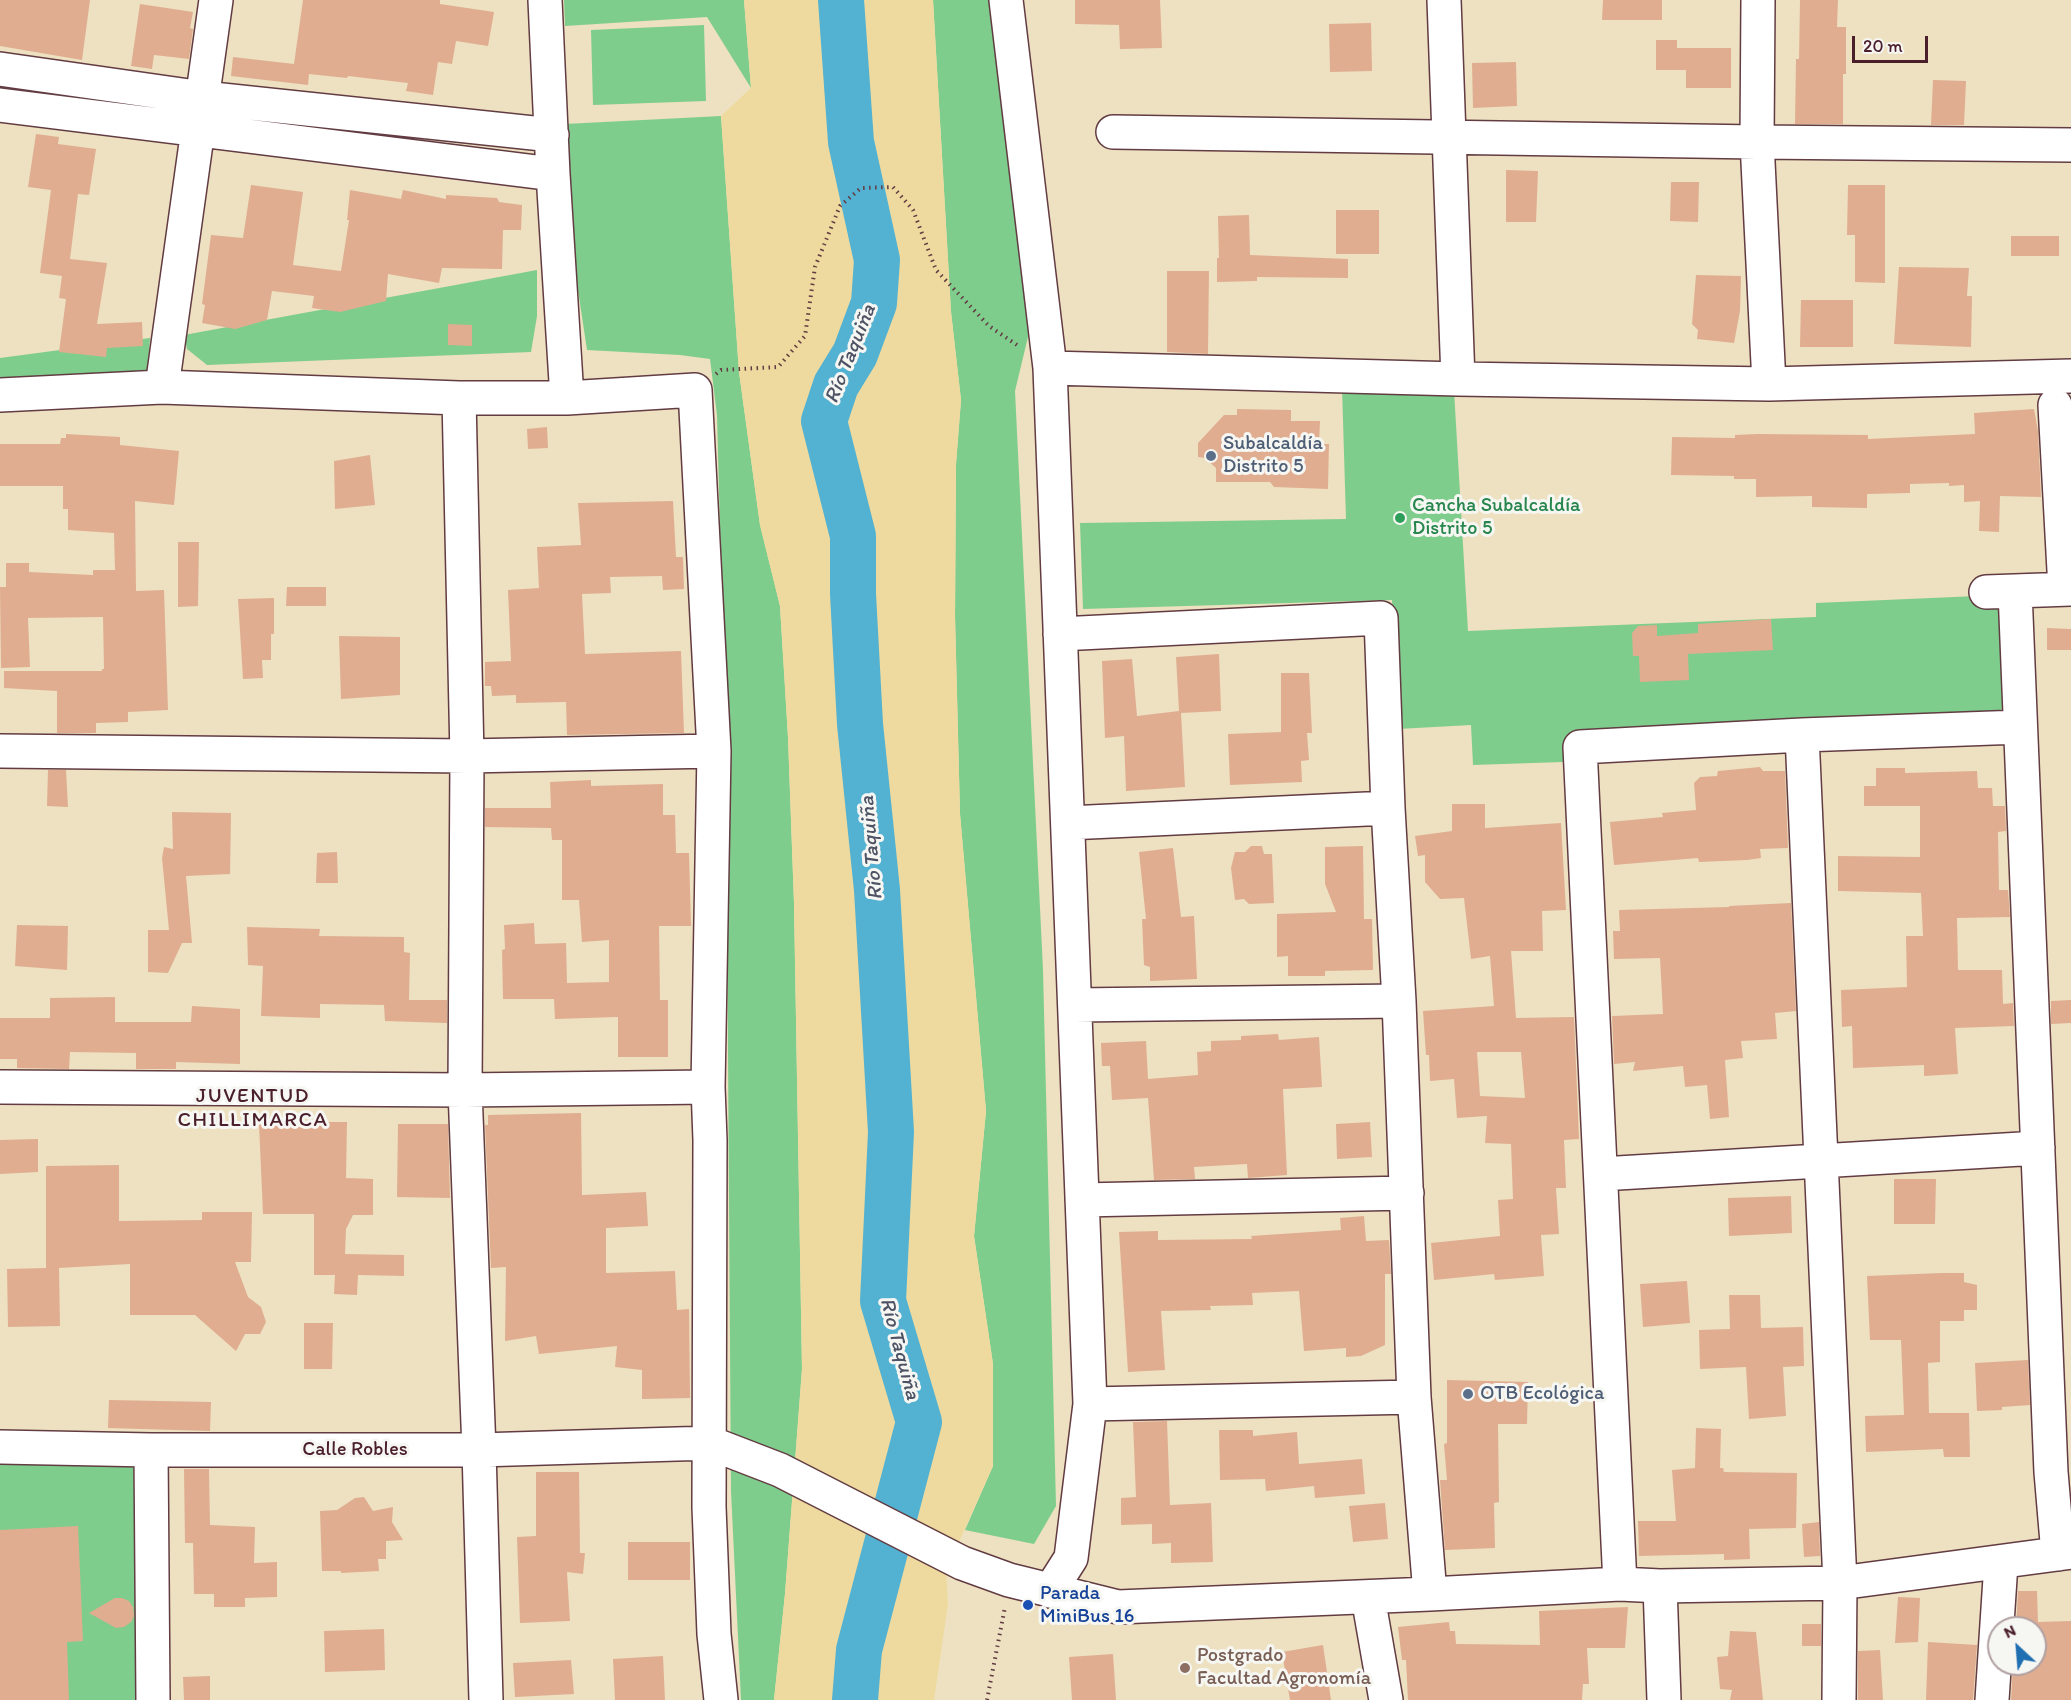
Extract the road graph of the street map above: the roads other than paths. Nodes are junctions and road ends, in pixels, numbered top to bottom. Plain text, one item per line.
1 (216, 0) edge
2 (545, 0) edge
3 (1006, 0) edge
4 (1444, 0) edge
5 (1758, 0) edge
6 (0, 69) edge
7 (202, 98) junction
8 (0, 105) edge
9 (198, 130) junction
10 (1113, 132) dead end
11 (552, 135) junction
12 (1448, 136) junction
13 (1757, 142) junction
14 (2071, 145) edge
15 (553, 174) junction
16 (1050, 368) junction
17 (2071, 376) edge
18 (1458, 379) junction
19 (1769, 384) junction
20 (162, 387) junction
21 (0, 395) edge
22 (459, 398) junction
23 (567, 398) junction
24 (2055, 405) dead end
25 (2068, 589) edge
26 (1060, 634) junction
27 (2020, 727) junction
28 (1802, 735) junction
29 (0, 751) edge
30 (714, 751) junction
31 (467, 756) junction
32 (1388, 808) junction
33 (1068, 823) junction
34 (1399, 1001) junction
35 (1075, 1005) junction
36 (0, 1087) edge
37 (708, 1087) junction
38 (465, 1090) junction
39 (2038, 1149) junction
40 (1821, 1161) junction
41 (1601, 1174) junction
42 (1407, 1193) junction
43 (1082, 1200) junction
44 (1414, 1397) junction
45 (1090, 1404) junction
46 (710, 1443) junction
47 (0, 1447) edge
48 (479, 1449) junction
49 (151, 1450) junction
50 (2064, 1553) edge
51 (2001, 1563) junction
52 (1840, 1583) junction
53 (1620, 1584) junction
54 (1660, 1586) junction
55 (1050, 1591) junction
56 (1430, 1594) junction
57 (1368, 1597) junction
58 (153, 1700) edge
59 (486, 1700) edge
60 (721, 1700) edge
61 (1386, 1700) edge
62 (1664, 1700) edge
63 (1839, 1700) edge
64 (1992, 1700) edge

1 - 7 street
2 - 11 street
3 - 16 street
4 - 12 street
5 - 13 street
6 - 7 street
7 - 9 street
7 - 11 street
8 - 9 street
9 - 15 street
9 - 20 street
10 - 12 street
11 - 15 street
12 - 13 street
12 - 18 street
13 - 14 street
13 - 19 street
15 - 23 street
16 - 18 street
16 - 26 street
17 - 19 street
18 - 19 street
20 - 21 street
20 - 22 street
22 - 23 street
22 - 31 street
23 - 30 street
24 - 25 street
25 - 27 street
26 - 32 street
26 - 33 street
27 - 28 street
27 - 39 street
28 - 40 street
28 - 41 street
29 - 31 street
30 - 31 street
30 - 37 street
31 - 38 street
32 - 33 street
32 - 34 street
33 - 35 street
34 - 35 street
34 - 42 street
35 - 43 street
36 - 38 street
37 - 38 street
37 - 46 street
38 - 48 street
39 - 40 street
39 - 50 street
40 - 41 street
40 - 52 street
41 - 53 street
42 - 43 street
42 - 44 street
43 - 45 street
44 - 45 street
44 - 56 street
45 - 55 street
46 - 48 street, Calle Robles
46 - 55 street
46 - 60 street
47 - 49 street, Calle Robles
48 - 49 street, Calle Robles
48 - 59 street
49 - 58 street
50 - 51 street
51 - 52 street
51 - 64 street
52 - 54 street
52 - 63 street
53 - 54 street
53 - 56 street
54 - 62 street
55 - 57 street
56 - 57 street
57 - 61 street

